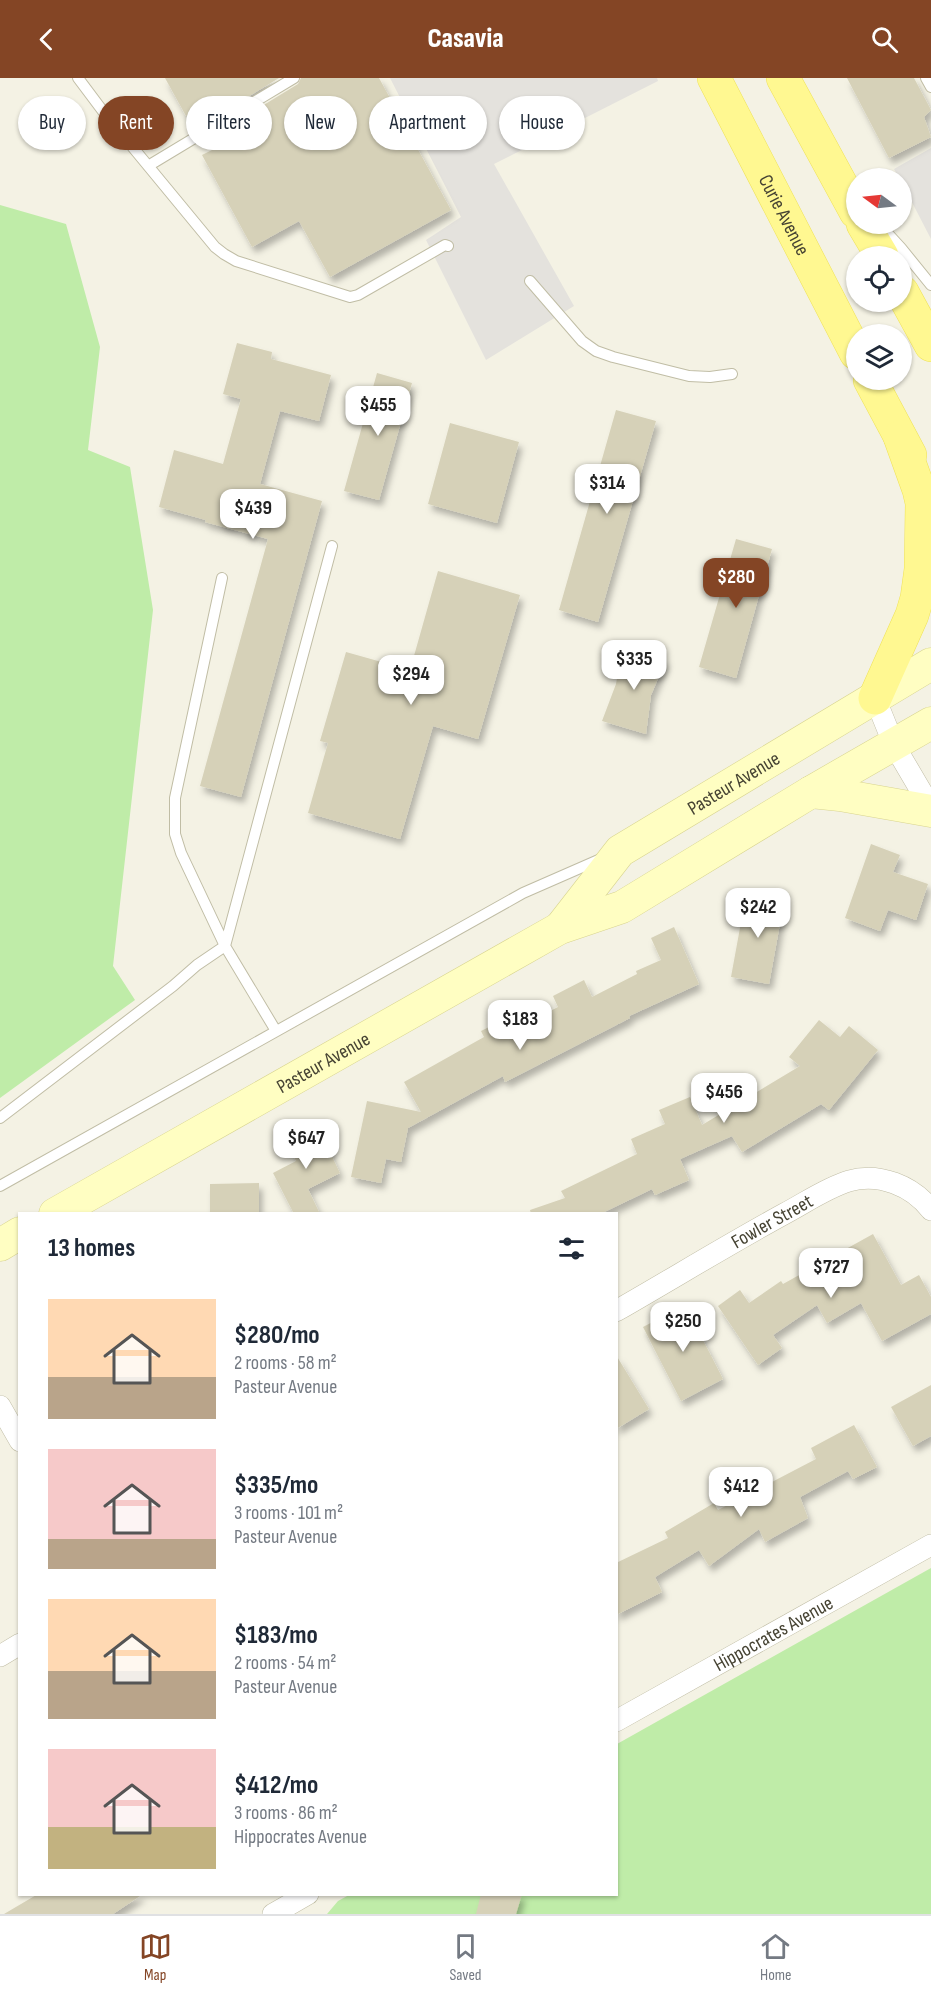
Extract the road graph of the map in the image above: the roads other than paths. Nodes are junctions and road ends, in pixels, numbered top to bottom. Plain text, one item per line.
1 (78, 78) edge
2 (294, 78) edge
3 (714, 78) edge
4 (783, 78) edge
5 (926, 78) edge
6 (931, 87) edge
7 (148, 166) junction
8 (846, 188) edge
9 (889, 234) edge
10 (448, 246) dead end
11 (530, 281) dead end
12 (931, 285) edge
13 (912, 310) edge
14 (846, 334) edge
15 (931, 345) edge
16 (732, 374) dead end
17 (875, 390) edge
18 (900, 437) junction
19 (931, 492) edge
20 (332, 546) dead end
21 (222, 578) dead end
22 (931, 664) edge
23 (875, 698) junction
24 (931, 723) edge
25 (894, 745) junction
26 (811, 792) junction
27 (931, 809) edge
28 (620, 851) junction
29 (560, 928) junction
30 (225, 946) junction
31 (276, 1031) junction
32 (0, 1119) edge
33 (0, 1186) edge
34 (931, 1210) edge
35 (59, 1212) edge
36 (18, 1234) edge
37 (0, 1245) edge
38 (618, 1310) edge
39 (0, 1406) edge
40 (18, 1438) edge
41 (931, 1545) edge
42 (18, 1645) edge
43 (0, 1656) edge
44 (618, 1720) edge
45 (304, 1896) edge
46 (277, 1908) edge

1 - 7 lane
2 - 7 lane
3 - 14 main road, Curie Avenue
4 - 8 main road
5 - 6 lane
7 - 10 lane
9 - 12 lane
11 - 16 lane
13 - 15 main road
17 - 18 main road
18 - 19 main road
18 - 23 main road
20 - 30 lane
21 - 30 lane
22 - 23 street, Pasteur Avenue
23 - 25 street
23 - 28 street, Pasteur Avenue
24 - 25 street, Pasteur Avenue
25 - 26 street, Pasteur Avenue
25 - 27 street
26 - 27 street
26 - 29 street, Pasteur Avenue
28 - 29 street, Pasteur Avenue
28 - 31 lane
29 - 35 street, Pasteur Avenue
30 - 31 lane
30 - 32 lane
31 - 33 lane
34 - 38 street, Fowler Street
36 - 37 street
39 - 40 street
41 - 44 street, Hippocrates Avenue
42 - 43 street
45 - 46 street

